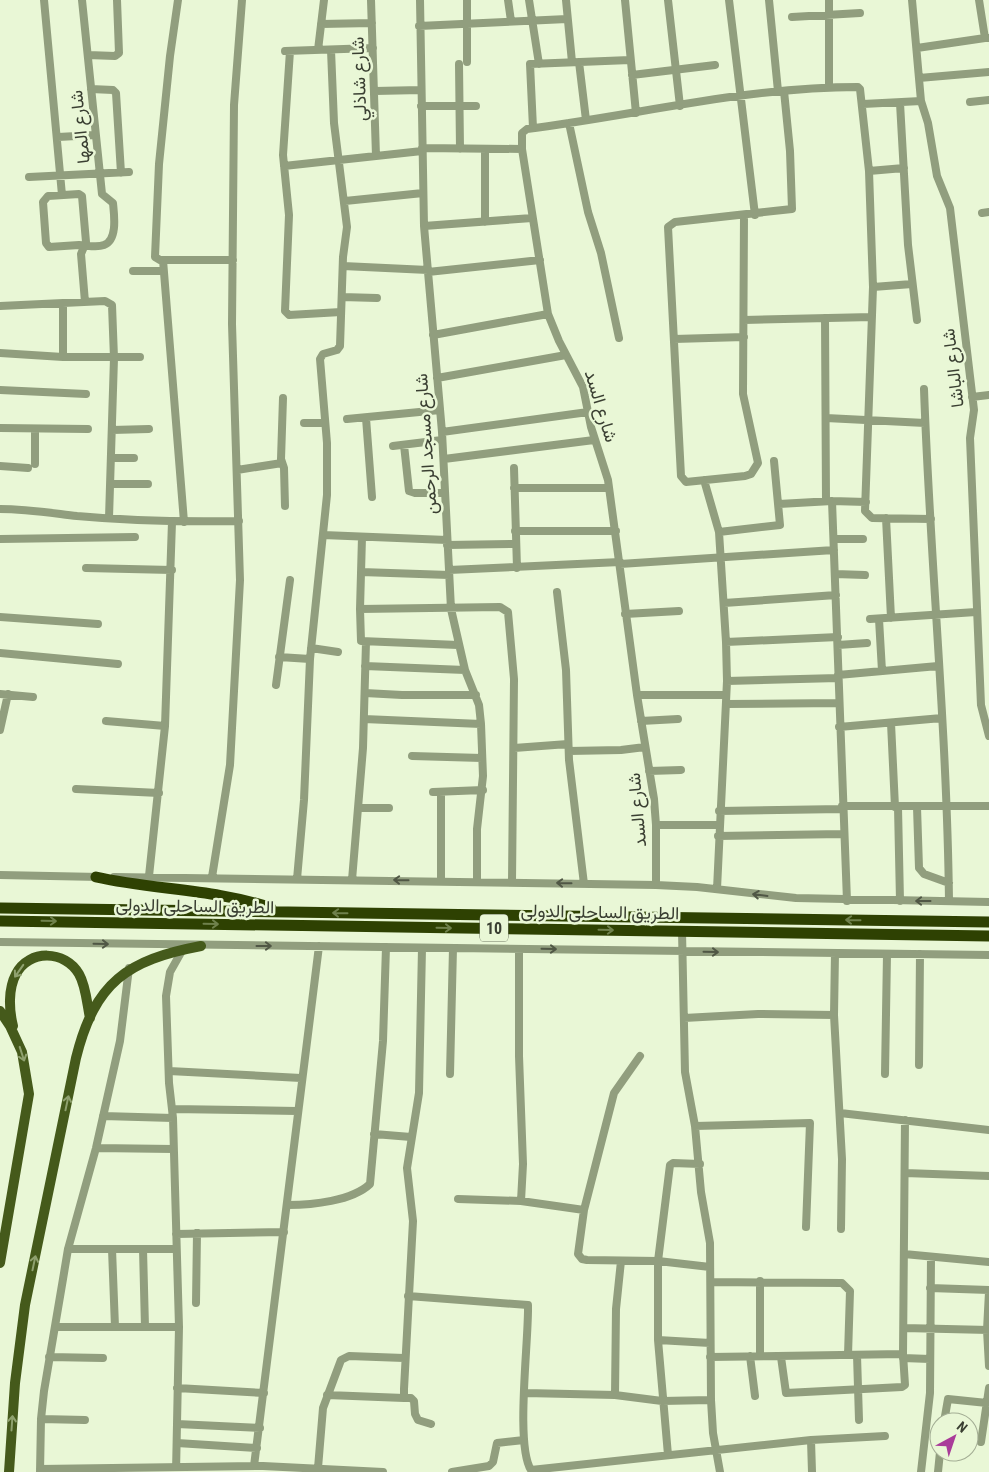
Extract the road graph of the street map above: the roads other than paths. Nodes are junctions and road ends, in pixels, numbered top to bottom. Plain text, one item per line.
1 (44, 0) edge
2 (82, 0) edge
3 (118, 0) edge
4 (178, 0) edge
5 (242, 0) edge
6 (324, 0) edge
7 (371, 0) edge
8 (420, 0) edge
9 (467, 0) edge
10 (508, 0) edge
11 (529, 0) edge
12 (566, 0) edge
13 (625, 0) edge
14 (668, 0) edge
15 (729, 0) edge
16 (769, 0) edge
17 (829, 0) edge
18 (912, 0) edge
19 (979, 0) edge
20 (860, 13) dead end
21 (829, 14) junction
22 (792, 17) dead end
23 (567, 19) junction
24 (531, 20) junction
25 (511, 21) junction
26 (372, 23) junction
27 (467, 23) junction
28 (321, 24) junction
29 (419, 26) junction
30 (987, 38) edge
31 (373, 48) junction
32 (917, 48) junction
33 (318, 50) junction
34 (332, 50) junction
35 (88, 55) junction
36 (630, 60) junction
37 (467, 62) dead end
38 (576, 62) junction
39 (459, 64) dead end
40 (539, 64) junction
41 (715, 65) dead end
42 (675, 68) junction
43 (989, 72) edge
44 (632, 75) junction
45 (919, 78) junction
46 (829, 87) junction
47 (91, 89) junction
48 (421, 90) junction
49 (375, 91) junction
50 (781, 91) junction
51 (741, 97) junction
52 (989, 100) edge
53 (920, 101) junction
54 (970, 102) dead end
55 (900, 103) junction
56 (863, 104) junction
57 (421, 106) junction
58 (460, 106) junction
59 (476, 106) dead end
60 (680, 106) junction
61 (636, 112) junction
62 (586, 120) junction
63 (569, 123) junction
64 (533, 128) junction
65 (95, 135) junction
66 (58, 137) junction
67 (460, 148) junction
68 (485, 148) junction
69 (522, 149) junction
70 (422, 150) junction
71 (376, 156) junction
72 (339, 160) junction
73 (284, 166) junction
74 (904, 168) junction
75 (869, 171) junction
76 (99, 174) junction
77 (61, 176) junction
78 (30, 177) dead end
79 (423, 193) junction
80 (62, 195) junction
81 (345, 201) junction
82 (755, 214) junction
83 (744, 216) junction
84 (532, 218) junction
85 (485, 222) junction
86 (424, 226) junction
87 (85, 246) junction
88 (163, 260) junction
89 (233, 260) junction
90 (540, 260) junction
91 (343, 266) junction
92 (133, 271) dead end
93 (164, 271) junction
94 (428, 271) junction
95 (912, 284) junction
96 (872, 287) junction
97 (342, 297) junction
98 (377, 298) dead end
99 (85, 302) junction
100 (64, 303) junction
101 (0, 306) edge
102 (341, 312) junction
103 (548, 314) junction
104 (825, 318) junction
105 (872, 318) junction
106 (744, 320) junction
107 (917, 320) dead end
108 (433, 335) junction
109 (744, 337) junction
110 (619, 338) dead end
111 (674, 339) junction
112 (0, 353) edge
113 (566, 355) junction
114 (63, 357) junction
115 (140, 357) dead end
116 (114, 358) junction
117 (437, 378) junction
118 (924, 389) dead end
119 (0, 390) edge
120 (86, 394) dead end
121 (989, 395) edge
122 (972, 397) junction
123 (282, 398) dead end
124 (440, 410) junction
125 (588, 412) junction
126 (366, 418) junction
127 (826, 418) junction
128 (347, 419) dead end
129 (868, 420) junction
130 (304, 423) dead end
131 (325, 423) junction
132 (925, 423) junction
133 (0, 428) edge
134 (35, 429) junction
135 (88, 429) dead end
136 (149, 429) dead end
137 (112, 430) junction
138 (442, 436) junction
139 (594, 440) junction
140 (404, 445) junction
141 (393, 446) dead end
142 (111, 458) junction
143 (134, 458) dead end
144 (444, 460) junction
145 (774, 461) dead end
146 (282, 463) junction
147 (0, 466) edge
148 (514, 468) dead end
149 (238, 470) junction
150 (704, 480) junction
151 (110, 484) junction
152 (148, 484) dead end
153 (514, 488) junction
154 (609, 488) junction
155 (445, 492) junction
156 (372, 497) dead end
157 (829, 501) junction
158 (866, 502) junction
159 (779, 504) junction
160 (285, 506) dead end
161 (0, 509) edge
162 (109, 518) junction
163 (886, 518) junction
164 (931, 520) junction
165 (239, 521) junction
166 (172, 522) junction
167 (184, 522) junction
168 (515, 531) junction
169 (616, 531) junction
170 (718, 532) junction
171 (323, 535) junction
172 (135, 537) dead end
173 (362, 537) junction
174 (0, 539) edge
175 (834, 539) junction
176 (863, 540) dead end
177 (447, 542) junction
178 (516, 544) junction
179 (834, 550) junction
180 (721, 557) junction
181 (620, 563) junction
182 (86, 568) dead end
183 (517, 568) junction
184 (172, 570) junction
185 (361, 572) junction
186 (449, 572) junction
187 (835, 574) junction
188 (865, 575) dead end
189 (290, 580) dead end
190 (557, 592) dead end
191 (836, 595) junction
192 (724, 603) junction
193 (360, 609) junction
194 (451, 609) junction
195 (679, 611) dead end
196 (976, 612) junction
197 (626, 614) junction
198 (935, 615) junction
199 (0, 617) edge
200 (879, 618) junction
201 (891, 618) junction
202 (870, 619) dead end
203 (98, 624) dead end
204 (838, 641) junction
205 (366, 642) junction
206 (726, 642) junction
207 (867, 643) dead end
208 (458, 645) junction
209 (311, 648) junction
210 (338, 652) dead end
211 (0, 653) edge
212 (279, 657) junction
213 (310, 660) junction
214 (118, 664) dead end
215 (366, 666) junction
216 (938, 666) junction
217 (465, 670) junction
218 (882, 671) junction
219 (838, 677) junction
220 (727, 681) junction
221 (276, 684) dead end
222 (365, 692) junction
223 (4, 694) edge
224 (476, 695) junction
225 (637, 695) junction
226 (726, 695) junction
227 (33, 697) dead end
228 (839, 703) junction
229 (726, 704) junction
230 (942, 718) junction
231 (364, 719) junction
232 (678, 719) dead end
233 (106, 721) dead end
234 (641, 721) junction
235 (891, 723) junction
236 (481, 724) junction
237 (165, 726) junction
238 (839, 727) junction
239 (0, 730) edge
240 (989, 736) edge
241 (645, 747) junction
242 (514, 748) junction
243 (568, 748) junction
244 (412, 756) dead end
245 (482, 758) junction
246 (681, 770) dead end
247 (649, 771) junction
248 (76, 788) dead end
249 (482, 790) junction
250 (159, 793) junction
251 (989, 806) edge
252 (896, 807) junction
253 (917, 807) junction
254 (359, 808) junction
255 (389, 808) dead end
256 (842, 808) junction
257 (948, 808) junction
258 (719, 811) junction
259 (656, 825) junction
260 (719, 825) junction
261 (843, 834) junction
262 (718, 836) junction
263 (0, 875) edge
264 (149, 876) junction
265 (96, 877) junction
266 (212, 877) junction
267 (296, 879) junction
268 (352, 880) junction
269 (441, 881) junction
270 (477, 882) junction
271 (512, 882) junction
272 (584, 884) junction
273 (949, 884) junction
274 (656, 885) junction
275 (717, 889) junction
276 (847, 900) junction
277 (900, 901) junction
278 (949, 902) junction
279 (989, 902) edge
280 (0, 908) edge
281 (283, 912) junction
282 (0, 920) edge
283 (989, 922) edge
284 (682, 931) junction
285 (989, 936) edge
286 (0, 942) edge
287 (201, 946) junction
288 (319, 946) junction
289 (386, 947) junction
290 (422, 948) junction
291 (453, 948) junction
292 (183, 949) junction
293 (519, 949) junction
294 (683, 952) junction
295 (835, 953) junction
296 (887, 954) junction
297 (920, 954) junction
298 (989, 955) edge
299 (129, 968) junction
300 (0, 1011) edge
301 (834, 1015) junction
302 (90, 1018) junction
303 (684, 1018) junction
304 (16, 1037) junction
305 (640, 1056) dead end
306 (919, 1065) dead end
307 (169, 1071) junction
308 (450, 1074) dead end
309 (885, 1074) dead end
310 (301, 1078) junction
311 (172, 1109) junction
312 (297, 1111) junction
313 (840, 1113) junction
314 (103, 1116) junction
315 (173, 1118) junction
316 (905, 1120) junction
317 (695, 1126) junction
318 (989, 1130) edge
319 (374, 1134) junction
320 (411, 1137) junction
321 (96, 1148) junction
322 (173, 1149) junction
323 (700, 1164) junction
324 (905, 1173) junction
325 (989, 1176) edge
326 (458, 1199) dead end
327 (521, 1201) junction
328 (288, 1204) junction
329 (584, 1210) junction
330 (806, 1227) dead end
331 (842, 1229) dead end
332 (284, 1232) junction
333 (197, 1233) junction
334 (176, 1234) junction
335 (68, 1249) junction
336 (112, 1249) junction
337 (143, 1249) junction
338 (176, 1249) junction
339 (904, 1254) junction
340 (931, 1256) junction
341 (621, 1261) junction
342 (658, 1261) junction
343 (989, 1262) edge
344 (0, 1263) edge
345 (710, 1267) junction
346 (760, 1281) junction
347 (711, 1282) junction
348 (930, 1288) junction
349 (989, 1291) edge
350 (408, 1296) junction
351 (196, 1303) dead end
352 (54, 1327) junction
353 (115, 1327) junction
354 (146, 1327) junction
355 (179, 1327) junction
356 (904, 1328) junction
357 (930, 1329) junction
358 (988, 1330) edge
359 (658, 1340) junction
360 (710, 1342) junction
361 (848, 1355) junction
362 (857, 1355) junction
363 (750, 1356) junction
364 (760, 1356) junction
365 (903, 1356) junction
366 (49, 1357) junction
367 (710, 1357) junction
368 (781, 1357) junction
369 (104, 1358) dead end
370 (404, 1358) junction
371 (930, 1358) junction
372 (989, 1366) edge
373 (177, 1388) junction
374 (859, 1388) junction
375 (989, 1388) edge
376 (264, 1393) junction
377 (525, 1393) junction
378 (327, 1395) junction
379 (615, 1395) junction
380 (755, 1396) dead end
381 (404, 1398) junction
382 (988, 1399) edge
383 (711, 1400) junction
384 (662, 1401) junction
385 (946, 1412) edge
386 (41, 1419) junction
387 (85, 1420) dead end
388 (859, 1420) dead end
389 (177, 1424) junction
390 (431, 1424) dead end
391 (260, 1428) junction
392 (885, 1436) dead end
393 (524, 1440) junction
394 (811, 1440) junction
395 (981, 1442) dead end
396 (177, 1443) junction
397 (257, 1448) junction
398 (715, 1450) junction
399 (668, 1455) junction
400 (254, 1466) junction
401 (318, 1468) junction
402 (272, 1469) edge
403 (175, 1470) edge
404 (40, 1471) edge
405 (363, 1471) edge
406 (9, 1472) edge
407 (383, 1472) edge
408 (452, 1472) edge
409 (720, 1472) edge
410 (812, 1472) edge
411 (921, 1472) edge

1 - 66 street
2 - 35 street, شارع المها
3 - 35 street
4 - 88 street
5 - 89 street
6 - 28 street
7 - 26 street, شارع شاذلي
8 - 29 street, شارع مسجد الرحمن
9 - 27 street
10 - 25 street
11 - 24 street
12 - 23 street
13 - 36 street
14 - 42 street
15 - 51 street
16 - 50 street
17 - 21 street
18 - 32 street, شارع الباشا
19 - 30 street
20 - 21 street
21 - 22 street
21 - 46 street
23 - 24 street
23 - 38 street
24 - 25 street
24 - 40 street
25 - 27 street
26 - 28 street
26 - 31 street, شارع شاذلي
27 - 29 street
27 - 37 street
28 - 33 street
29 - 48 street, شارع مسجد الرحمن
30 - 32 street
31 - 34 street
31 - 49 street, شارع شاذلي
32 - 45 street, شارع الباشا
33 - 34 street
33 - 73 street
34 - 72 street
35 - 47 street, شارع المها
36 - 38 street
36 - 44 street
38 - 40 street
38 - 62 street
39 - 58 street
40 - 64 street
41 - 42 street
42 - 44 street
42 - 60 street
43 - 45 street
44 - 61 street
45 - 53 street, شارع الباشا
46 - 50 street
46 - 56 street
47 - 65 street, شارع المها
47 - 76 street
48 - 49 street
48 - 57 street, شارع مسجد الرحمن
49 - 71 street, شارع شاذلي
50 - 51 street
50 - 82 street
51 - 60 street
51 - 82 street
52 - 54 street
53 - 55 street
53 - 122 street, شارع الباشا
55 - 56 street
55 - 74 street
56 - 75 street
57 - 58 street
57 - 70 street, شارع مسجد الرحمن
58 - 59 street
58 - 67 street
60 - 61 street
61 - 62 street
62 - 63 street
63 - 64 street
63 - 110 street
64 - 69 street
65 - 66 street
65 - 76 street, شارع المها
66 - 77 street
67 - 68 street
67 - 70 street
68 - 69 street
68 - 85 street
69 - 84 street, شارع السد
70 - 71 street
70 - 79 street, شارع مسجد الرحمن
71 - 72 street
72 - 73 street
72 - 81 street
73 - 102 street
74 - 75 street
74 - 95 street
75 - 96 street
76 - 77 street
76 - 87 street, شارع المها
77 - 78 street
77 - 80 street
79 - 81 street
79 - 86 street, شارع مسجد الرحمن
80 - 87 street
80 - 87 street
81 - 91 street
82 - 83 street
83 - 106 street
83 - 111 street
84 - 85 street
84 - 90 street, شارع السد
85 - 86 street
86 - 94 street, شارع مسجد الرحمن
87 - 99 street
88 - 89 street
88 - 93 street
89 - 149 street
90 - 94 street
90 - 103 street, شارع السد
91 - 94 street
91 - 97 street
92 - 93 street
93 - 167 street
94 - 108 street, شارع مسجد الرحمن
95 - 96 street
95 - 107 street
96 - 105 street
97 - 98 street
97 - 102 street
99 - 100 street
99 - 116 street
100 - 101 street
100 - 114 street
102 - 131 street
103 - 108 street
103 - 113 street, شارع السد
104 - 105 street
104 - 106 street
104 - 127 street
105 - 129 street
106 - 109 street
108 - 117 street, شارع مسجد الرحمن
109 - 111 street
109 - 150 street
111 - 150 street
112 - 114 street
113 - 117 street
113 - 125 street, شارع السد
114 - 116 street
115 - 116 street
116 - 137 street
117 - 124 street, شارع مسجد الرحمن
118 - 132 street
119 - 120 street
121 - 122 street
122 - 196 street, شارع الباشا
123 - 146 street
124 - 126 street
124 - 138 street, شارع مسجد الرحمن
125 - 138 street
125 - 139 street, شارع السد
126 - 128 street
126 - 156 street
127 - 129 street
127 - 157 street
129 - 132 street
129 - 158 street
130 - 131 street
131 - 171 street
132 - 164 street
133 - 134 street
134 - 135 street
134 - 147 street
136 - 137 street
137 - 142 street
138 - 140 street
138 - 144 street, شارع مسجد الرحمن
139 - 144 street
139 - 154 street, شارع السد
140 - 141 street
140 - 155 street
142 - 143 street
142 - 151 street
144 - 155 street, شارع مسجد الرحمن
145 - 159 street
146 - 149 street
146 - 160 street
148 - 153 street
149 - 165 street
150 - 170 street
151 - 152 street
151 - 162 street
153 - 154 street
153 - 168 street
154 - 169 street, شارع السد
155 - 177 street, شارع مسجد الرحمن
157 - 158 street
157 - 159 street
157 - 175 street
158 - 163 street
159 - 170 street
161 - 162 street
162 - 166 street
163 - 164 street
163 - 201 street
164 - 198 street
165 - 167 street
165 - 266 street
166 - 167 street
166 - 184 street
168 - 169 street
168 - 178 street
169 - 181 street, شارع السد
170 - 180 street
171 - 173 street
171 - 209 street
172 - 174 street
173 - 177 street
173 - 185 street
175 - 176 street
175 - 179 street
177 - 178 street
177 - 186 street, شارع مسجد الرحمن
178 - 183 street
179 - 180 street
179 - 187 street
180 - 181 street
180 - 192 street
181 - 183 street
181 - 197 street, شارع السد
182 - 184 street
183 - 186 street
184 - 237 street
185 - 186 street
185 - 193 street
186 - 194 street, شارع مسجد الرحمن
187 - 188 street
187 - 191 street
189 - 212 street
190 - 243 street
191 - 192 street
191 - 204 street
192 - 206 street
193 - 194 street
193 - 205 street
194 - 208 street, شارع مسجد الرحمن
194 - 242 street
195 - 197 street
196 - 198 street
196 - 240 street, شارع الباشا
197 - 225 street, شارع السد
198 - 201 street
198 - 216 street
199 - 203 street
200 - 201 street
200 - 202 street
200 - 218 street
204 - 206 street
204 - 207 street
204 - 219 street
205 - 208 street
205 - 215 street
206 - 220 street
208 - 217 street, شارع مسجد الرحمن
209 - 210 street
209 - 213 street
211 - 214 street
212 - 213 street
212 - 221 street
213 - 267 street
215 - 217 street
215 - 222 street
216 - 218 street
216 - 230 street
217 - 224 street, شارع مسجد الرحمن
218 - 219 street
219 - 220 street
219 - 228 street
220 - 226 street
222 - 224 street
222 - 231 street
223 - 227 street
223 - 239 street
224 - 236 street, شارع مسجد الرحمن
225 - 226 street
225 - 234 street, شارع السد
226 - 229 street
228 - 229 street
228 - 238 street
229 - 258 street
230 - 235 street
230 - 257 street
231 - 236 street
231 - 254 street
232 - 234 street
233 - 237 street
234 - 241 street, شارع السد
235 - 238 street
235 - 252 street
236 - 245 street, شارع مسجد الرحمن
237 - 250 street
238 - 256 street
241 - 243 street
241 - 247 street, شارع السد
242 - 243 street
242 - 271 street
243 - 272 street
244 - 245 street
245 - 249 street, شارع مسجد الرحمن
246 - 247 street
247 - 259 street, شارع السد
248 - 250 street
249 - 269 street
249 - 270 street, شارع مسجد الرحمن
250 - 264 street
251 - 257 street
252 - 253 street
252 - 256 street
252 - 277 street
253 - 257 street
253 - 273 street
254 - 255 street
254 - 268 street
256 - 258 street
256 - 261 street
257 - 273 street
258 - 260 street
259 - 260 street
259 - 274 street, شارع السد
260 - 262 street
261 - 262 street
261 - 276 street
262 - 275 street
263 - 265 street
264 - 265 street
264 - 266 street
265 - 281 highway
266 - 267 street
267 - 268 street
269 -> 268 street
269 - 270 street
270 - 271 street
272 -> 271 street
272 - 274 street
273 - 278 street
274 - 275 street
276 -> 275 street
276 - 277 street
278 -> 277 street
278 - 279 street
280 - 281 highway, الطريق الساحلى الدولى / 10
283 -> 281 highway, الطريق الساحلى الدولى / 10
282 -> 284 highway, الطريق الساحلى الدولى / 10
284 - 285 highway, الطريق الساحلى الدولى / 10
284 - 294 street
286 -> 287 street
287 -> 288 street
287 - 292 main road
288 - 289 street
288 - 310 street
289 - 290 street
289 - 319 street
290 - 291 street
290 - 320 street
291 - 293 street
291 - 308 street
292 - 299 main road
292 - 307 street
293 -> 294 street
293 - 327 street
294 -> 295 street
294 - 303 street
295 - 296 street
295 - 301 street
296 - 297 street
296 - 309 street
297 - 298 street
297 - 306 street
299 - 302 main road
299 - 314 street
300 - 304 main road
301 - 303 street
301 - 313 street
302 -> 304 main road
406 -> 302 main road
303 - 317 street
304 -> 344 main road
305 - 329 street
307 - 310 street
307 - 311 street
310 - 312 street
311 - 312 street
311 - 315 street
312 - 328 street
313 - 316 street
313 - 331 street
314 - 315 street
314 - 321 street
315 - 322 street
316 - 318 street
316 - 324 street
317 - 323 street
317 - 330 street
319 - 320 street
319 - 328 street
320 - 350 street
321 - 322 street
321 - 335 street
322 - 334 street
323 - 342 street
323 - 345 street
324 - 325 street
324 - 339 street
326 - 327 street
327 - 329 street
328 - 332 street
329 - 341 street
332 - 333 street
332 - 376 street
333 - 334 street
333 - 351 street
334 - 338 street
335 - 336 street
335 - 352 street
336 - 337 street
336 - 353 street
337 - 338 street
337 - 354 street
338 - 355 street
339 - 340 street
339 - 356 street
340 - 343 street
340 - 348 street
341 - 342 street
341 - 379 street
342 - 345 street
342 - 359 street
345 - 347 street
346 - 347 street
346 - 361 street
346 - 364 street
347 - 360 street
348 - 349 street
348 - 357 street
349 - 358 street
350 - 370 street
350 - 377 street
352 - 353 street
352 - 366 street
353 - 354 street
354 - 355 street
355 - 373 street
356 - 357 street
356 - 365 street
357 - 358 street
357 - 371 street
358 - 372 street
359 - 360 street
359 - 384 street
360 - 367 street
361 - 362 street
361 - 368 street
362 - 365 street
362 - 374 street
363 - 364 street
363 - 367 street
363 - 380 street
364 - 368 street
365 - 371 street
365 - 374 street
366 - 369 street
366 - 386 street
367 - 383 street
368 - 374 street
370 - 378 street
370 - 381 street
371 - 411 street
373 - 376 street
373 - 389 street
374 - 388 street
375 - 382 street
376 - 391 street
377 - 379 street
377 - 393 street
378 - 381 street
378 - 401 street
379 - 384 street
381 - 390 street
382 - 385 street
382 - 395 street
383 - 384 street
383 - 398 street
384 - 399 street
386 - 387 street
386 - 404 street
389 - 391 street
389 - 396 street
391 - 397 street
392 - 394 street
393 - 399 street
393 - 408 street
394 - 398 street
394 - 410 street
396 - 397 street
396 - 403 street
397 - 400 street
398 - 399 street
398 - 409 street
400 - 402 street
400 - 403 street
401 - 402 street
401 - 405 street
403 - 404 street
405 - 407 street

